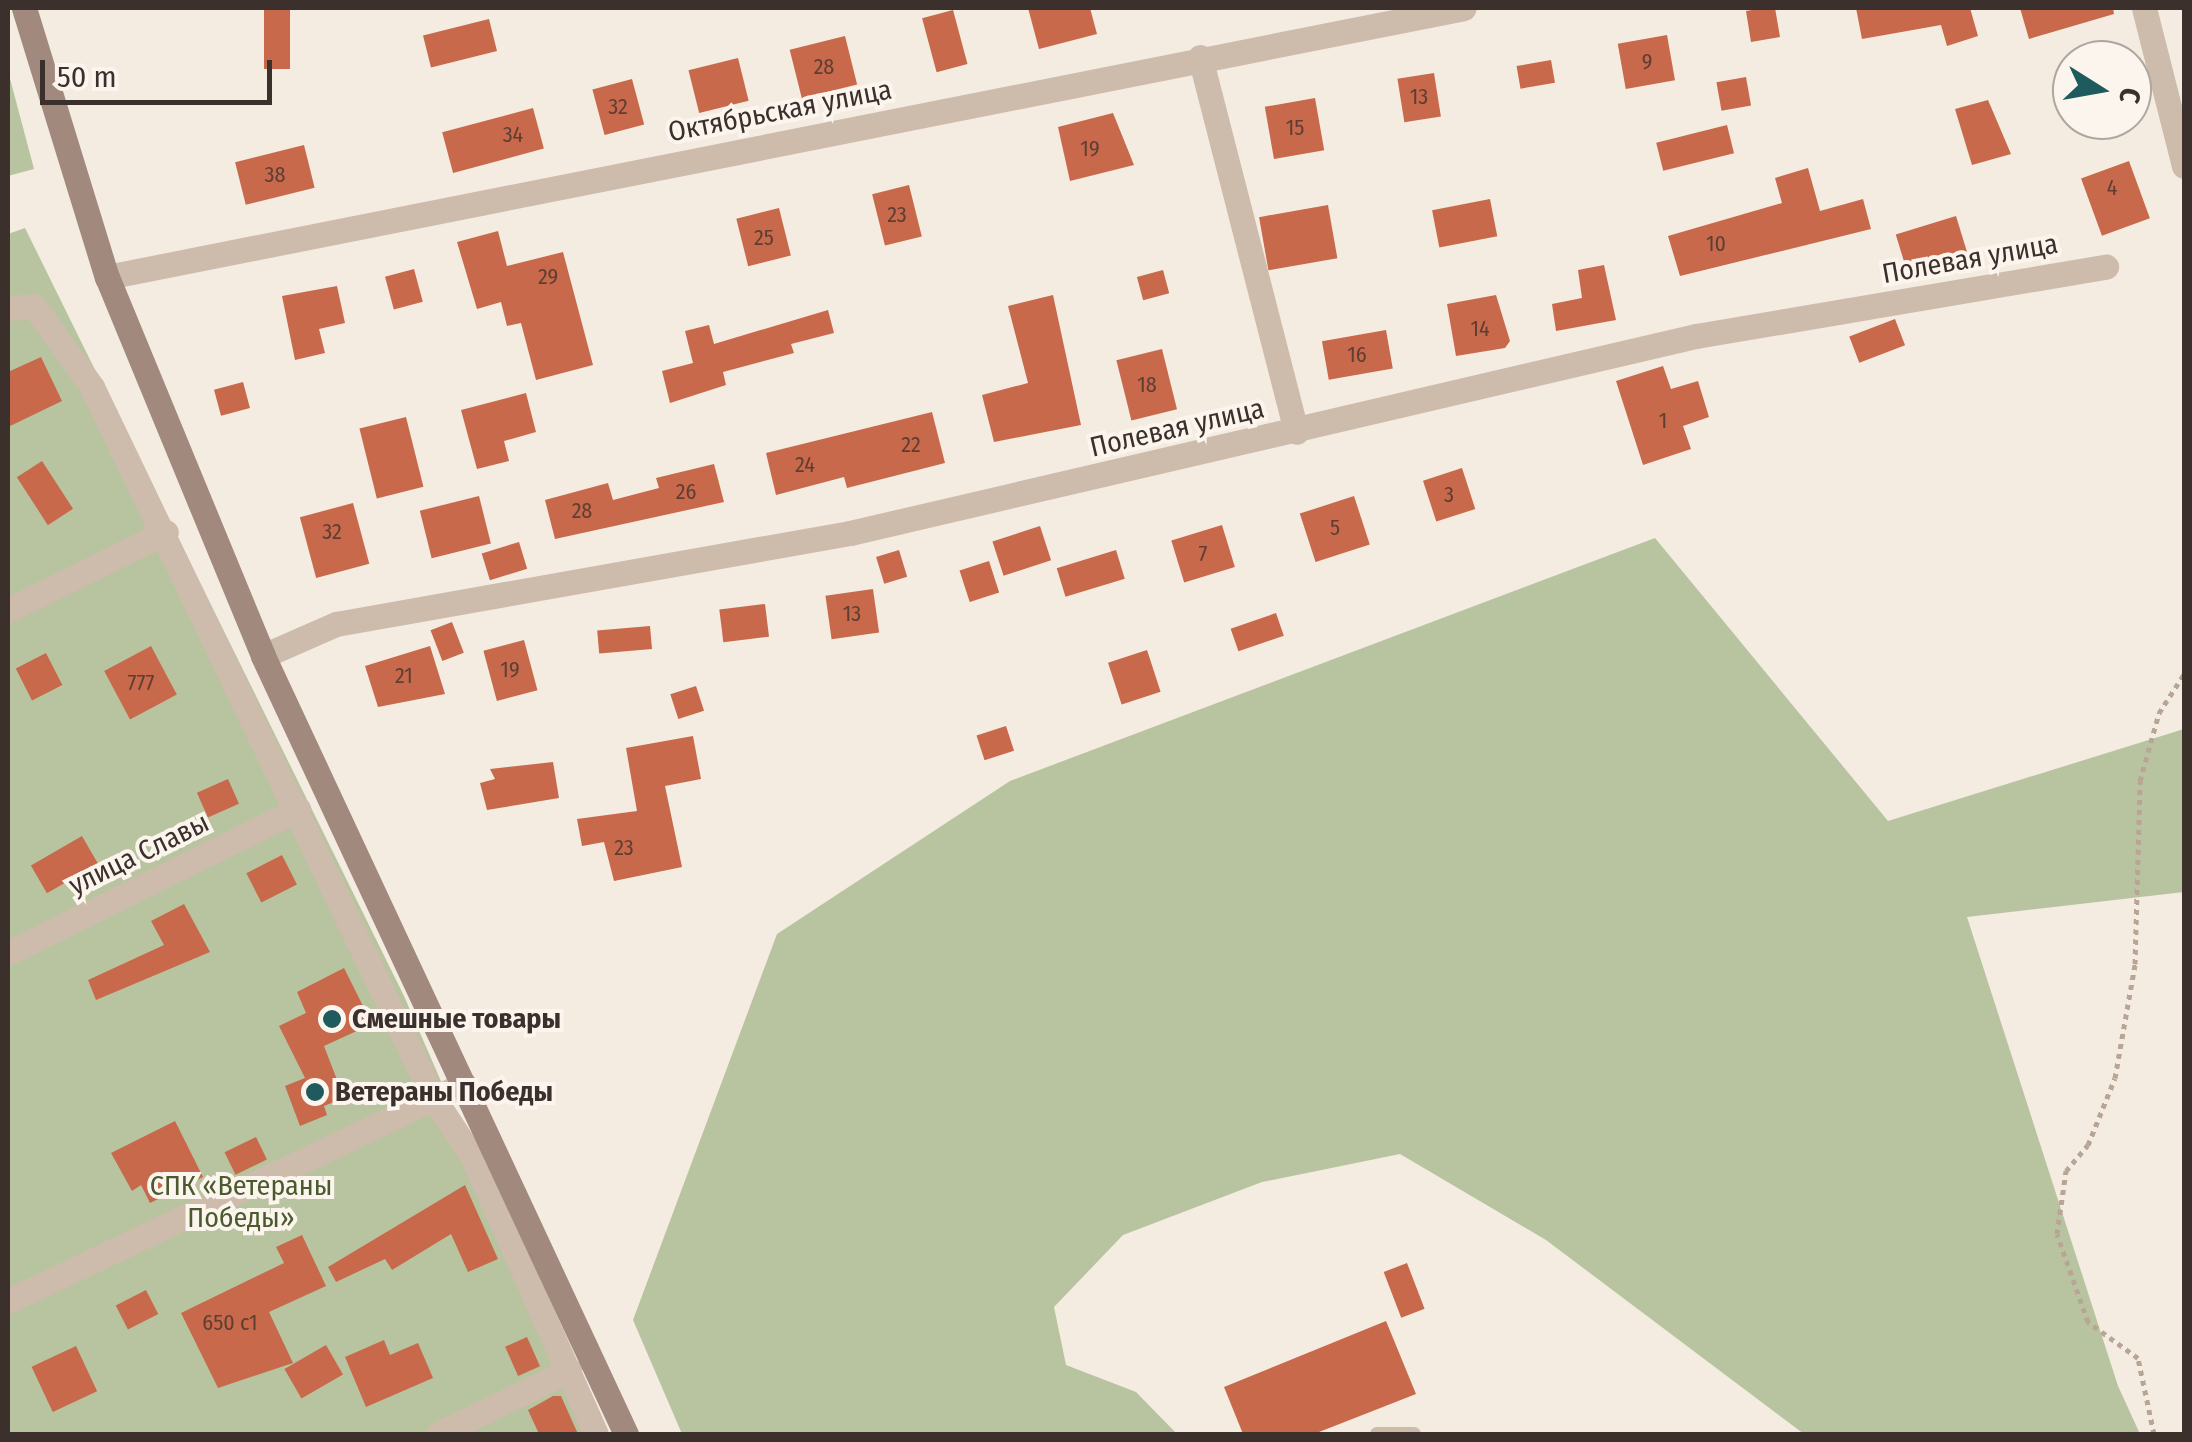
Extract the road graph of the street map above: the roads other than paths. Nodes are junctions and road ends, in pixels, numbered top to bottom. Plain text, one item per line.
1 (24, 8) edge
2 (1464, 8) edge
3 (2144, 8) edge
4 (1200, 58) junction
5 (2184, 166) edge
6 (2106, 266) dead end
7 (108, 277) junction
8 (8, 308) edge
9 (1296, 432) junction
10 (166, 532) junction
11 (8, 610) edge
12 (263, 656) junction
13 (329, 794) junction
14 (298, 809) junction
15 (8, 953) edge
16 (464, 1084) junction
17 (433, 1097) junction
18 (8, 1301) edge
19 (568, 1370) junction
20 (438, 1434) edge
21 (596, 1434) edge
22 (626, 1434) edge
23 (1377, 1434) edge
24 (1414, 1434) edge

1 - 7 street
2 - 4 street, Октябрьская улица
3 - 5 street
4 - 7 street, Октябрьская улица
4 - 9 street
6 - 9 street, Полевая улица
7 - 12 street
8 - 10 street
9 - 12 street, Полевая улица
10 - 11 street
10 - 14 street
12 - 13 street
13 - 14 lane
13 - 16 street
14 - 15 street, улица Славы
14 - 17 street
16 - 17 street
16 - 22 street
17 - 18 street
17 - 19 street
19 - 20 street
19 - 21 street
23 - 24 lane

